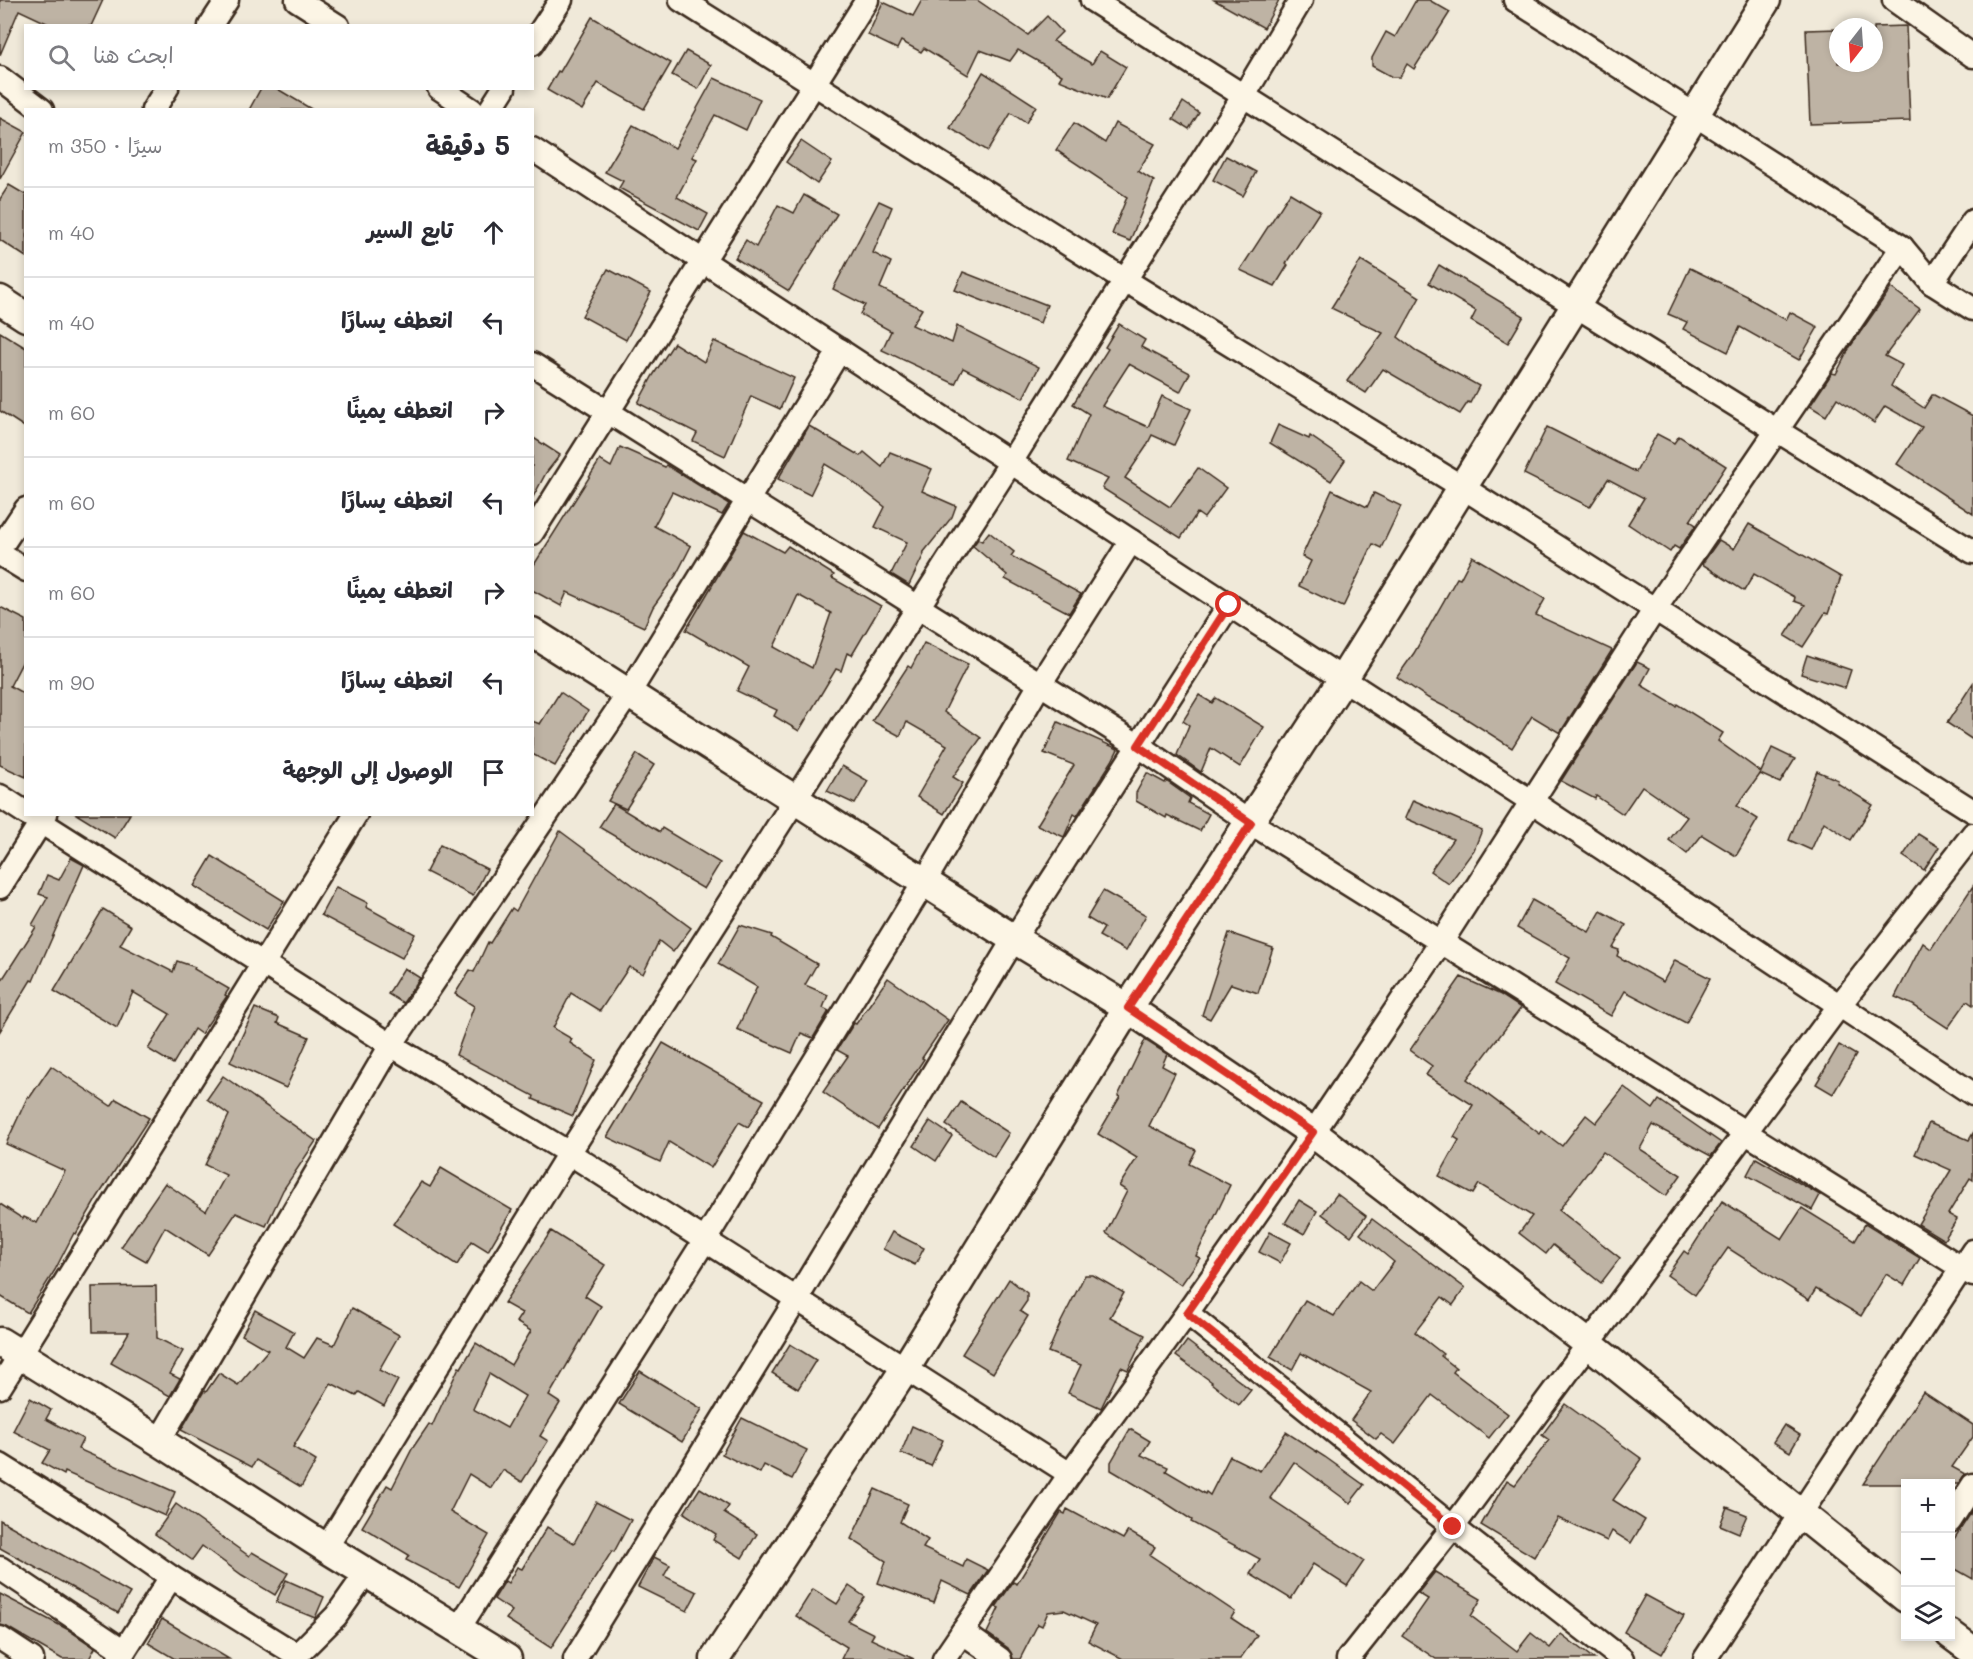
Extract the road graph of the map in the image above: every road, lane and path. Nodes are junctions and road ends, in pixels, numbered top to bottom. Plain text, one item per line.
1 (227, 0) edge
2 (297, 0) edge
3 (561, 0) edge
4 (681, 0) edge
5 (867, 0) edge
6 (1092, 0) edge
7 (1302, 0) edge
8 (1515, 0) edge
9 (1766, 0) edge
10 (1894, 0) edge
11 (330, 13) edge
12 (211, 24) edge
13 (534, 41) edge
14 (1973, 56) edge
15 (0, 78) edge
16 (814, 84) junction
17 (166, 90) edge
18 (442, 90) edge
19 (503, 90) edge
20 (1243, 97) junction
21 (39, 108) edge
22 (154, 108) edge
23 (469, 108) edge
24 (491, 108) edge
25 (1696, 114) junction
26 (534, 150) edge
27 (1973, 221) edge
28 (1902, 247) junction
29 (704, 261) junction
30 (1125, 280) junction
31 (1932, 283) junction
32 (0, 300) edge
33 (1576, 306) junction
34 (1973, 309) edge
35 (24, 316) edge
36 (840, 350) junction
37 (534, 365) edge
38 (608, 412) junction
39 (1777, 431) junction
40 (1011, 462) junction
41 (1462, 487) junction
42 (748, 499) junction
43 (24, 511) edge
44 (534, 530) edge
45 (1131, 541) junction
46 (0, 548) edge
47 (1973, 552) edge
48 (0, 554) edge
49 (24, 569) edge
50 (1229, 605) junction
51 (916, 607) junction
52 (1655, 609) junction
53 (534, 633) edge
54 (1343, 679) junction
55 (1041, 684) junction
56 (629, 693) junction
57 (1138, 746) junction
58 (0, 796) edge
59 (796, 799) junction
60 (1532, 801) junction
61 (24, 810) edge
62 (1973, 811) edge
63 (35, 816) edge
64 (355, 816) edge
65 (1251, 823) junction
66 (1973, 834) edge
67 (925, 881) junction
68 (0, 887) edge
69 (1014, 939) junction
70 (1442, 941) junction
71 (263, 963) junction
72 (1839, 1006) junction
73 (1128, 1008) junction
74 (392, 1045) junction
75 (1973, 1094) edge
76 (1313, 1132) junction
77 (1747, 1132) junction
78 (569, 1153) junction
79 (705, 1240) junction
80 (1969, 1265) edge
81 (796, 1300) junction
82 (1187, 1313) junction
83 (1590, 1345) junction
84 (10, 1349) edge
85 (905, 1369) junction
86 (0, 1388) edge
87 (159, 1441) junction
88 (0, 1465) edge
89 (1070, 1474) junction
90 (1973, 1485) edge
91 (1800, 1513) junction
92 (1955, 1513) edge
93 (1453, 1527) junction
94 (326, 1548) junction
95 (0, 1568) edge
96 (367, 1572) junction
97 (171, 1577) junction
98 (1901, 1592) edge
99 (459, 1628) junction
100 (962, 1632) junction
101 (0, 1638) edge
102 (1955, 1638) edge
103 (1973, 1651) edge
104 (121, 1655) edge
105 (300, 1657) edge
106 (32, 1659) edge
107 (507, 1659) edge
108 (576, 1659) edge
109 (715, 1659) edge
110 (944, 1659) edge
111 (1000, 1659) edge
112 (1348, 1659) edge
113 (1622, 1659) edge
114 (1705, 1659) edge

1 - 12 street
2 - 11 street
3 - 13 street
4 - 16 street
5 - 16 street
6 - 20 street
7 - 20 street
8 - 25 street
9 - 25 street
10 - 14 street
15 - 21 street
16 - 29 street
16 - 30 street
17 - 22 street
18 - 23 street
19 - 24 street
20 - 30 street
20 - 33 street
25 - 28 street
25 - 33 street
26 - 29 street
27 - 31 street
28 - 31 street
28 - 39 street
29 - 36 street
29 - 38 street
30 - 40 street
30 - 41 street
31 - 34 street
32 - 35 street
33 - 39 street
33 - 41 street
36 - 40 street
36 - 42 street
37 - 38 street
38 - 42 street
38 - 44 street
39 - 47 street
39 - 52 street
40 - 45 street
40 - 51 street
41 - 52 street
41 - 54 street
42 - 51 street
42 - 56 street
43 - 46 street
45 - 50 street
45 - 55 street
48 - 49 street
50 - 54 street
50 - 57 street
51 - 55 street
51 - 59 street
52 - 60 street
52 - 62 street
53 - 56 street
54 - 60 street
54 - 65 street
55 - 57 street
55 - 67 street
56 - 59 street
56 - 74 street
57 - 65 street
57 - 69 street
58 - 61 street
59 - 67 street
59 - 78 street
60 - 70 street
60 - 72 street
63 - 68 street
63 - 71 street
64 - 71 street
65 - 70 street
65 - 73 street
66 - 72 street
67 - 69 street
67 - 79 street
69 - 73 street
69 - 81 street
70 - 76 street
70 - 77 street
71 - 74 street
71 - 84 street
72 - 75 street
72 - 77 street
73 - 76 street
73 - 85 street
74 - 78 street
74 - 87 street
76 - 82 street
76 - 83 street
77 - 80 street
77 - 83 street
78 - 79 street
78 - 94 street
79 - 81 street
79 - 99 street
80 - 91 street
81 - 85 street
81 - 108 street
82 - 89 street
82 - 93 street
83 - 91 street
83 - 93 street
84 - 86 street
84 - 87 street
85 - 89 street
85 - 109 street
87 - 94 street
88 - 97 street
89 - 100 street
90 - 92 street
91 - 98 street
91 - 114 street
93 - 112 street
93 - 113 street
94 - 96 street
95 - 104 street
96 - 99 street
96 - 105 street
97 - 104 street
97 - 105 street
99 - 107 street
100 - 110 street
100 - 111 street
101 - 106 street
102 - 103 street

